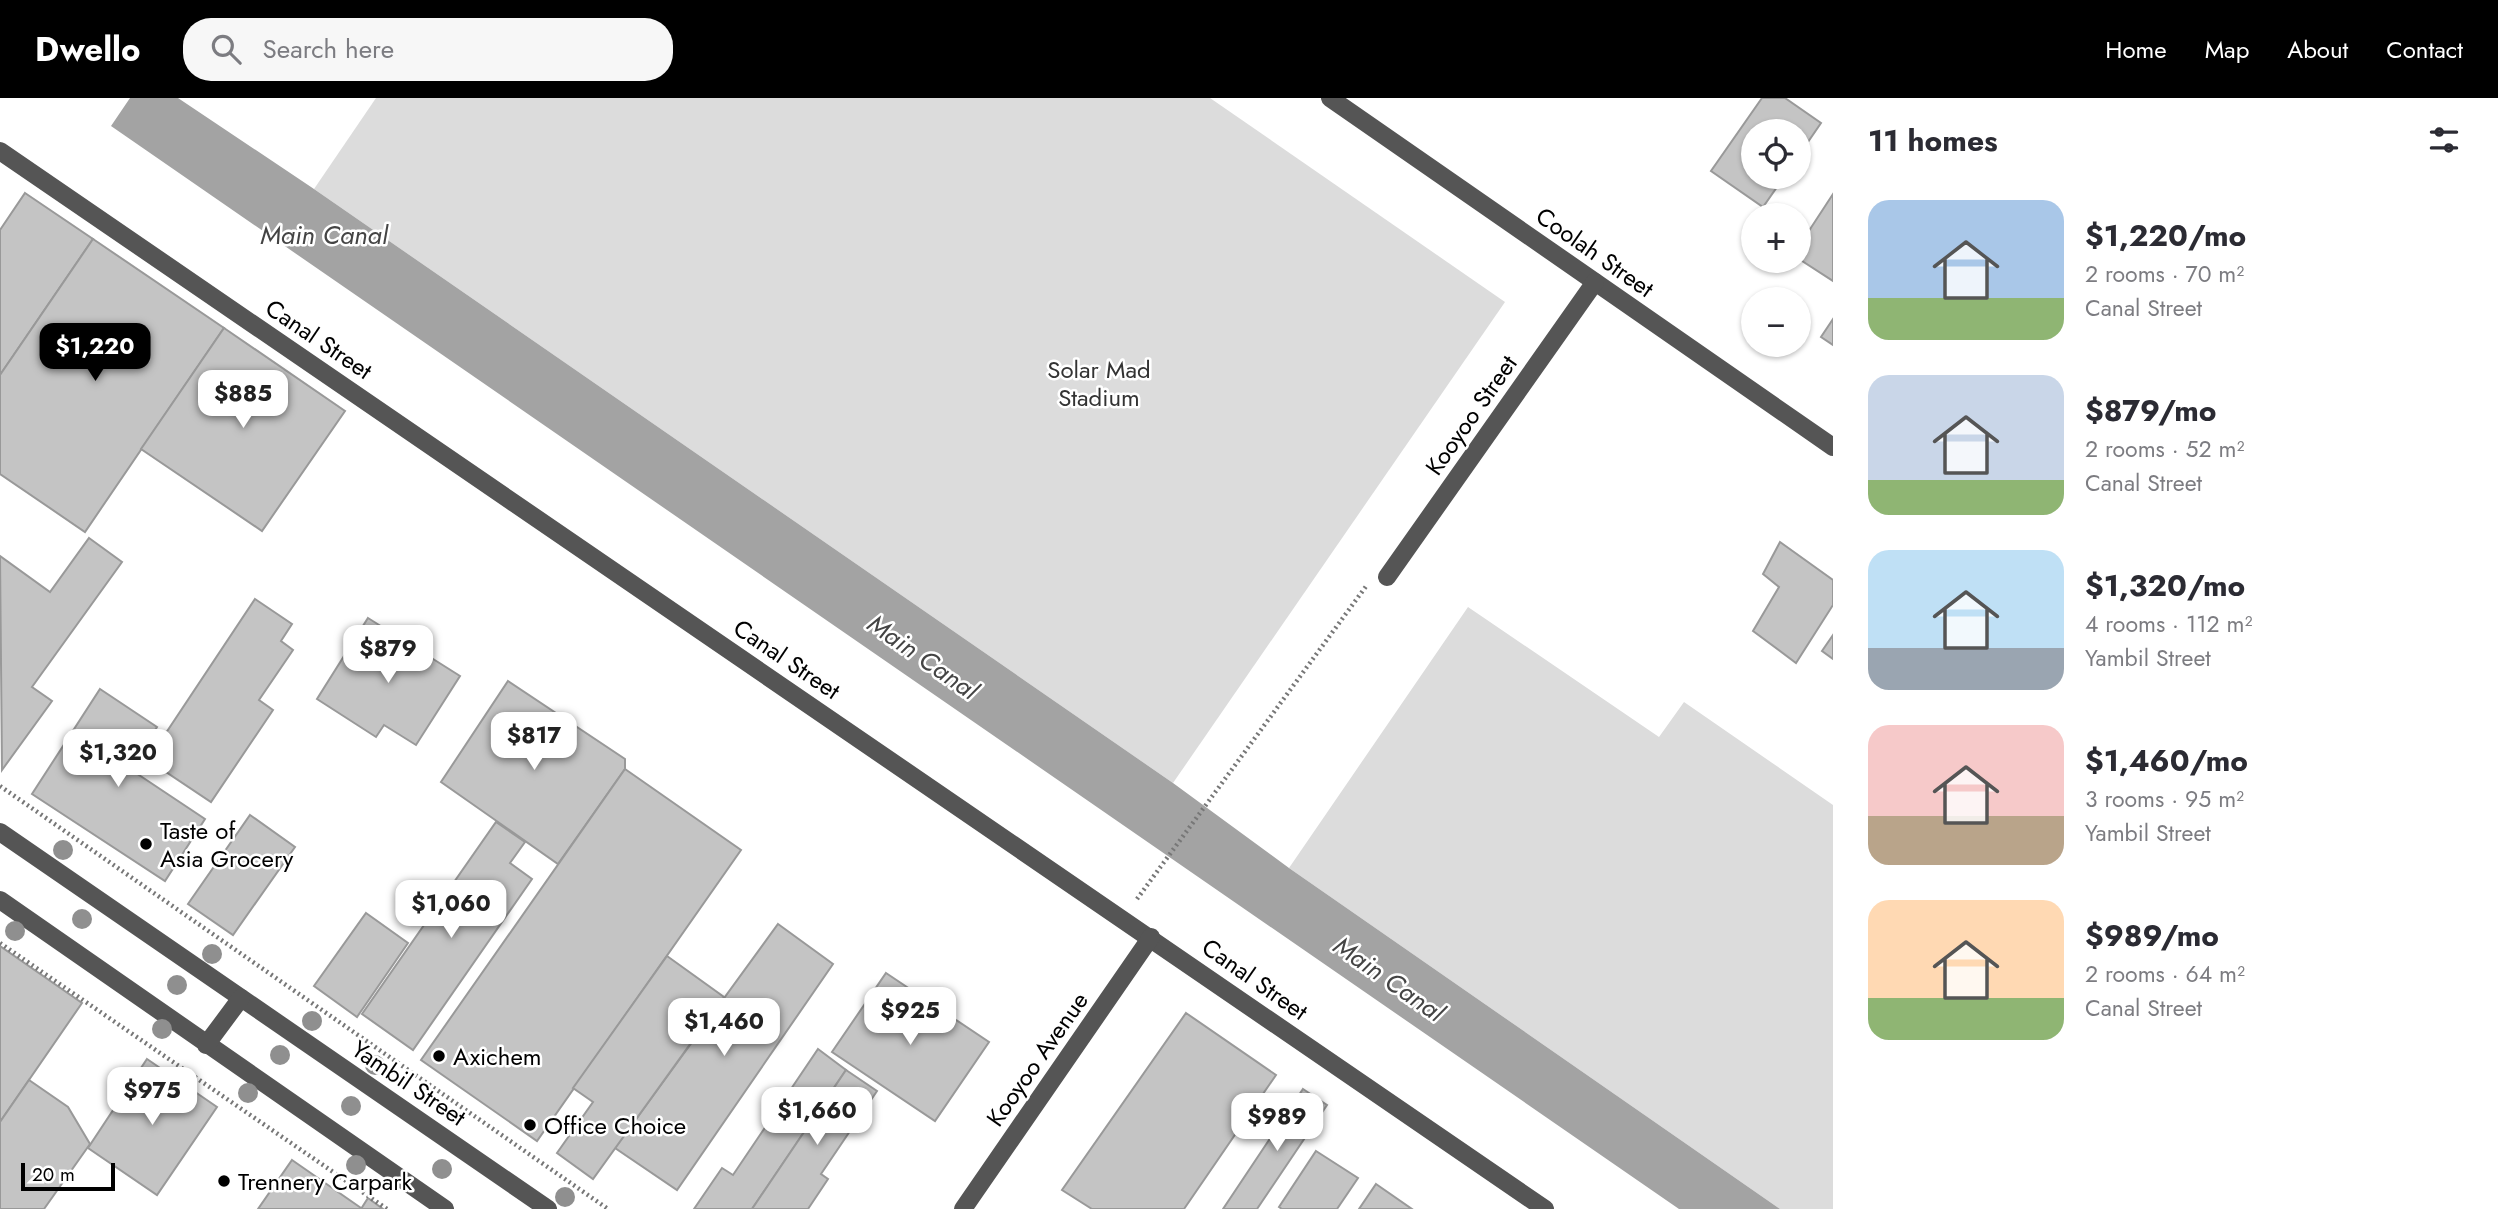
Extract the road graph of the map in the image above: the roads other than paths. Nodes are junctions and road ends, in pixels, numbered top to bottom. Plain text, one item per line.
1 (1329, 98) edge
2 (0, 152) edge
3 (1595, 282) junction
4 (1833, 447) edge
5 (1387, 577) road end
6 (0, 832) edge
7 (0, 900) edge
8 (1152, 937) junction
9 (241, 998) junction
10 (206, 1045) junction
11 (445, 1209) edge
12 (548, 1209) edge
13 (963, 1209) edge
14 (1545, 1209) edge

1 - 3 street, Coolah Street
2 - 8 street, Canal Street
3 - 4 street, Coolah Street
3 - 5 street, Kooyoo Street
6 - 9 street, Yambil Street
7 - 10 street
8 - 13 street, Kooyoo Avenue
8 - 14 street, Canal Street
9 - 10 street
9 - 12 street, Yambil Street
10 - 11 street

